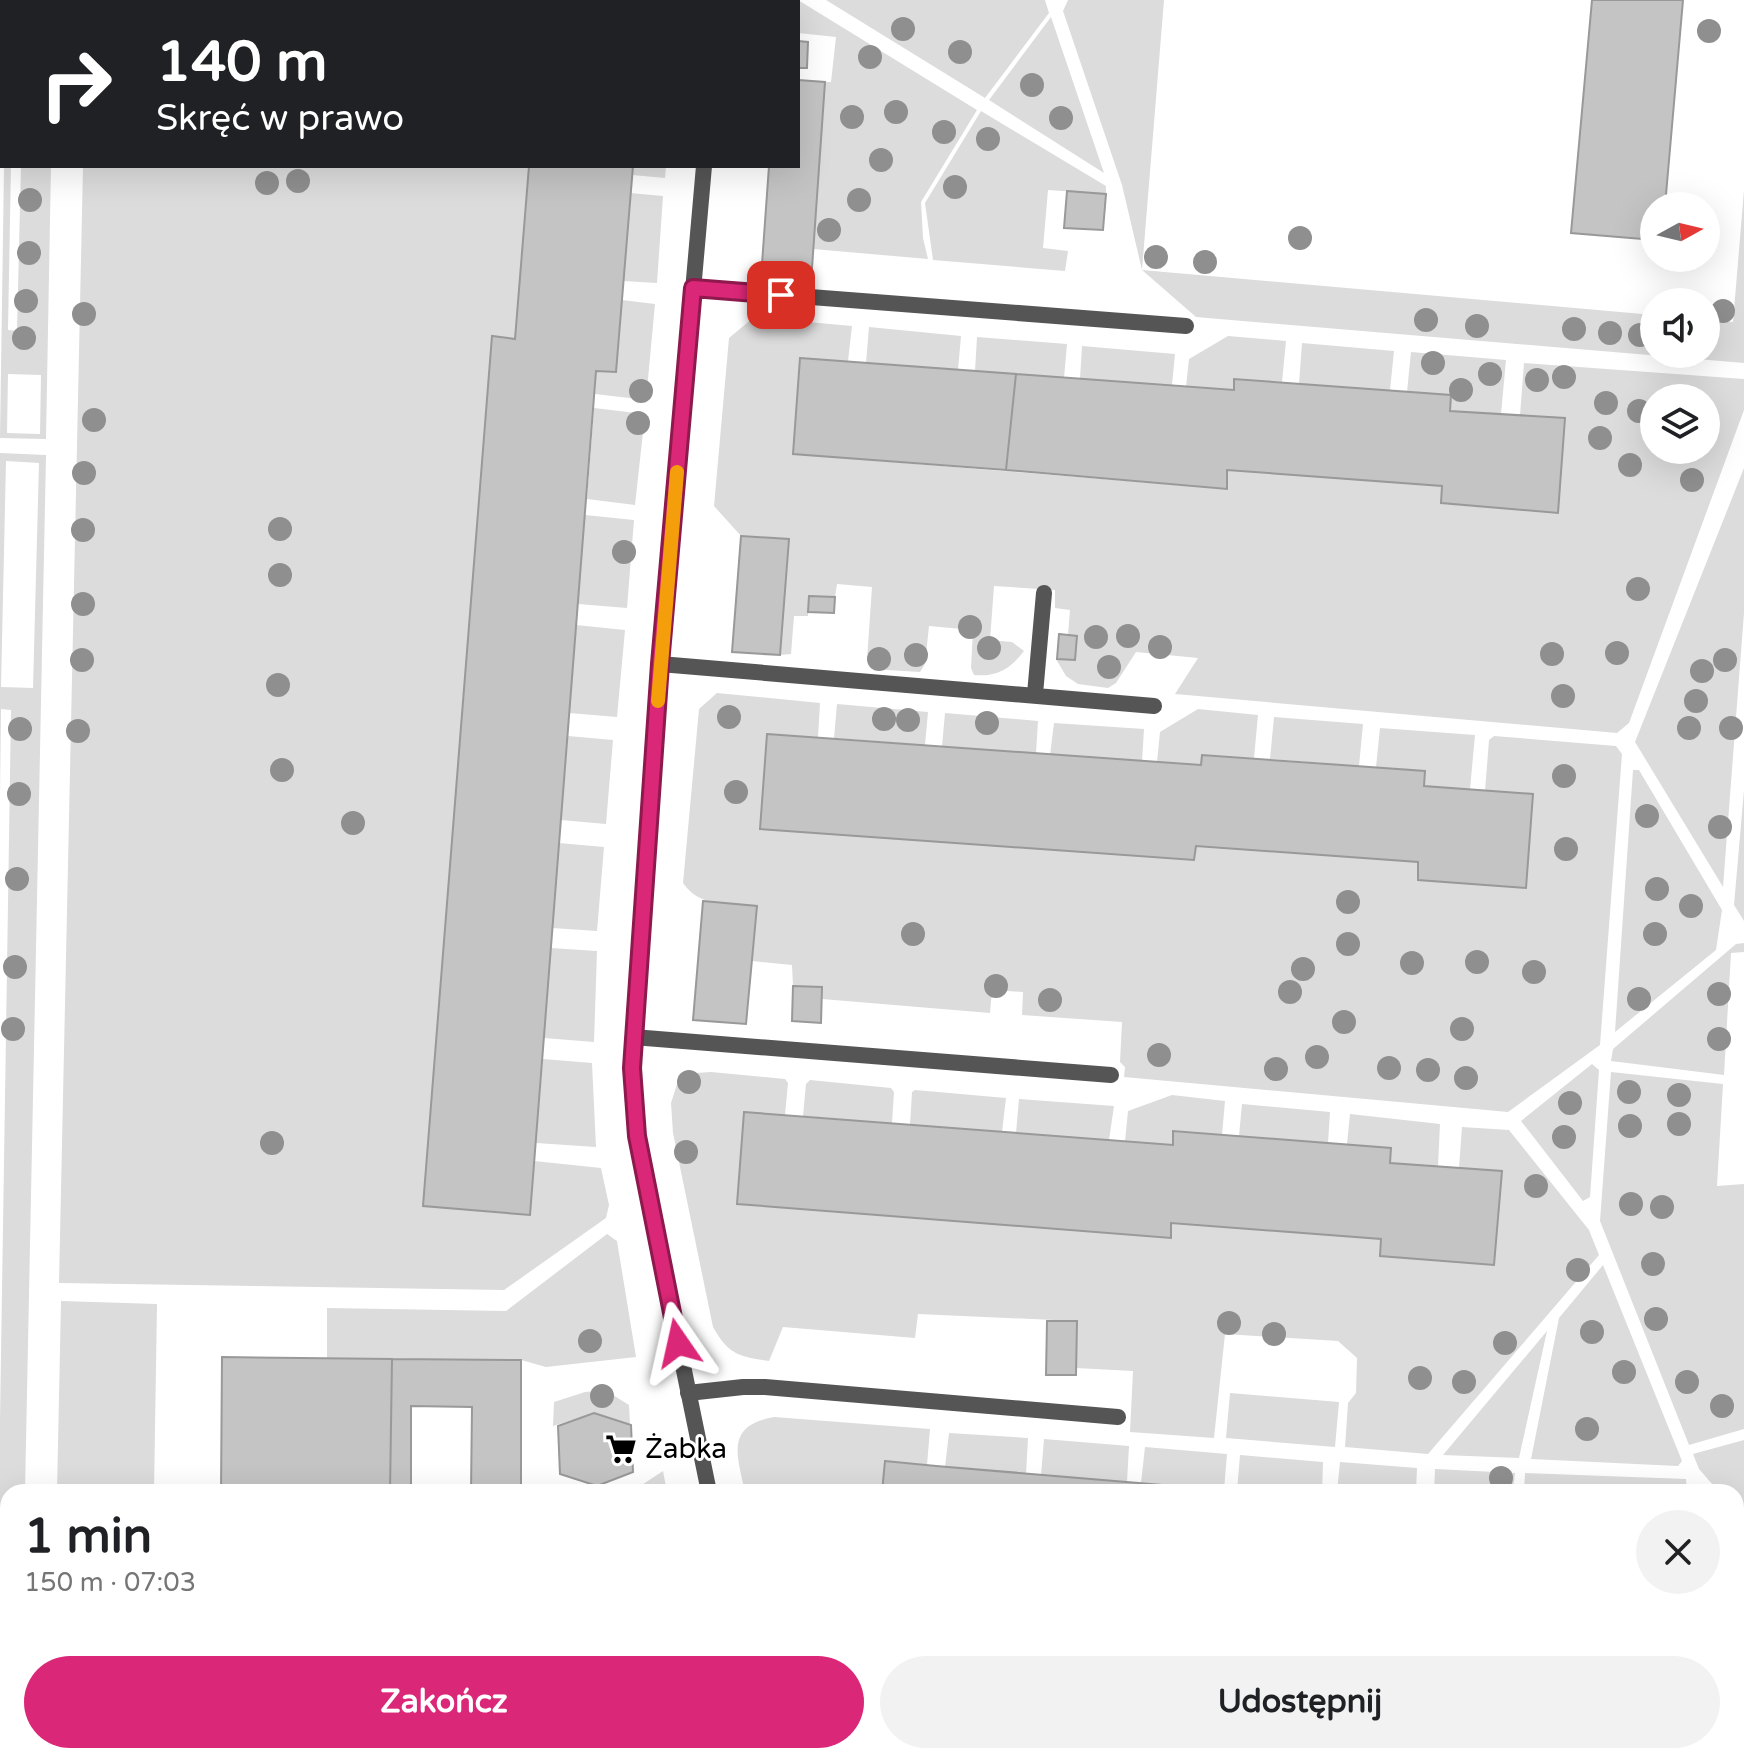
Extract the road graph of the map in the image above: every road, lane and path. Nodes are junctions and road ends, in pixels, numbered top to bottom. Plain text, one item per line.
1 (704, 168) edge
2 (693, 288) junction
3 (1186, 326) dead end
4 (1044, 593) dead end
5 (660, 664) junction
6 (1035, 694) junction
7 (1154, 706) dead end
8 (633, 1037) junction
9 (1111, 1075) dead end
10 (688, 1393) junction
11 (1118, 1417) dead end
12 (707, 1484) edge

1 - 2 street
2 - 3 street
2 - 5 street
4 - 6 street
5 - 6 street
5 - 8 street
6 - 7 street
8 - 9 street
8 - 10 street
10 - 11 street
10 - 12 street

